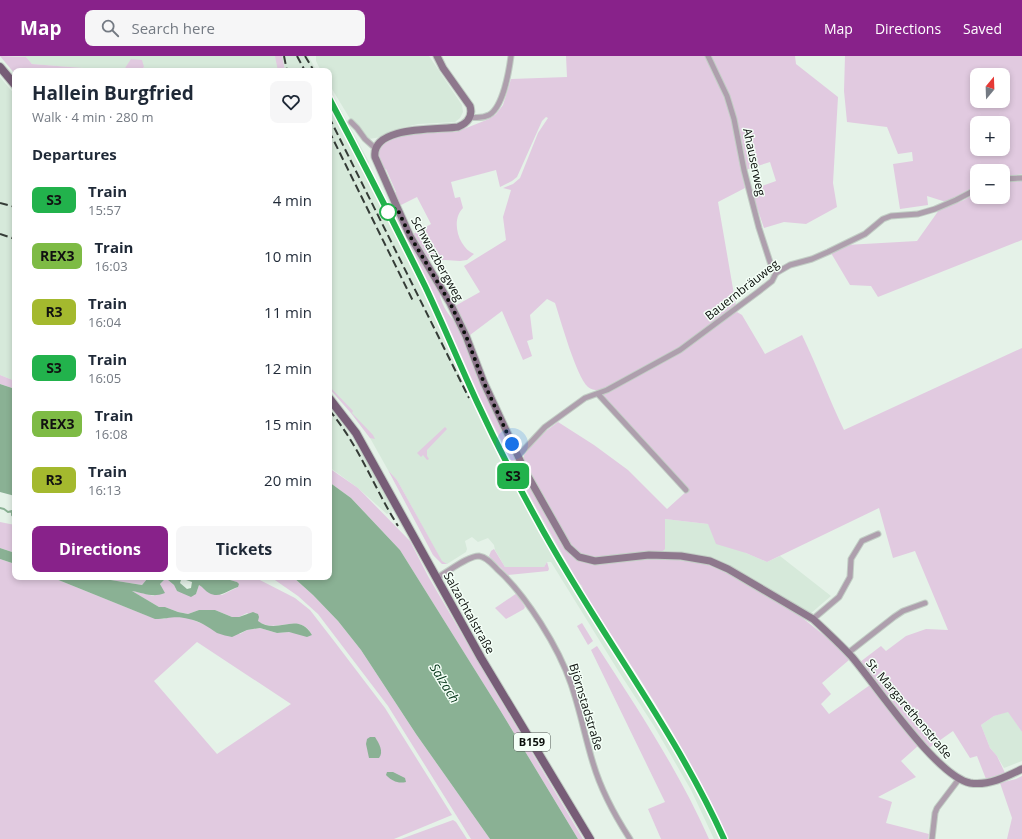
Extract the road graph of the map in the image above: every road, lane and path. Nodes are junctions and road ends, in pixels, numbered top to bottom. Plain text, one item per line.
1 (437, 56) edge
2 (511, 56) edge
3 (708, 56) edge
4 (0, 67) edge
5 (12, 81) edge
6 (470, 117) junction
7 (351, 122) dead end
8 (375, 148) junction
9 (1022, 178) edge
10 (1010, 179) edge
11 (970, 193) edge
12 (776, 274) junction
13 (598, 394) junction
14 (332, 402) edge
15 (518, 456) junction
16 (686, 490) dead end
17 (878, 534) dead end
18 (436, 578) junction
19 (925, 603) dead end
20 (812, 619) junction
21 (848, 653) junction
22 (1022, 769) edge
23 (959, 779) junction
24 (590, 839) edge
25 (630, 839) edge
26 (932, 839) edge

1 - 6 street
2 - 6 street
3 - 12 street, Ahauserweg
4 - 5 main road
6 - 8 street
7 - 8 street
8 - 15 street, Schwarzbergweg
9 - 10 street
11 - 12 street, Bauernbräuweg
12 - 13 street, Bauernbräuweg
13 - 15 street, Bauernbräuweg
13 - 16 street
14 - 18 main road, Salzachtalstraße / B159
15 - 20 street, St. Margarethenstraße
17 - 20 street
18 - 24 main road, Salzachtalstraße / B159
18 - 25 street, Björnstadstraße
19 - 21 street
20 - 21 street, St. Margarethenstraße
21 - 23 street, St. Margarethenstraße
22 - 23 street, St. Margarethenstraße
23 - 26 street

